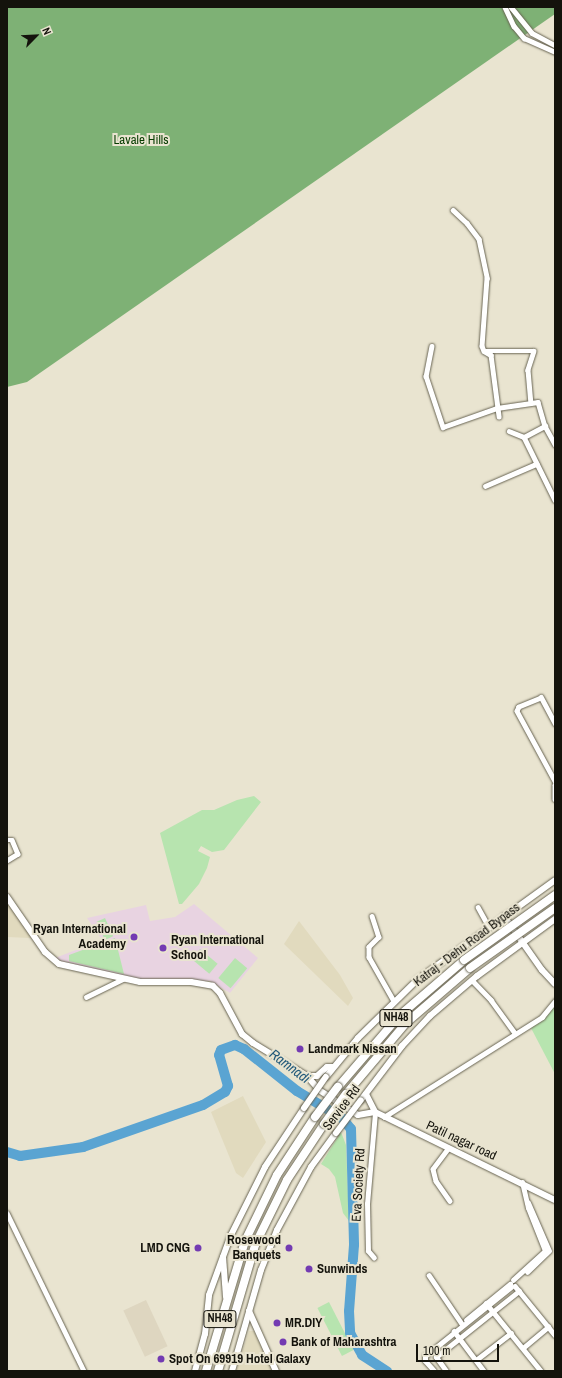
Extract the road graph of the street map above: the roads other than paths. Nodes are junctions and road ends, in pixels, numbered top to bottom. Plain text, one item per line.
1 (505, 7) edge
2 (512, 7) edge
3 (555, 44) edge
4 (555, 52) edge
5 (453, 210) dead end
6 (432, 346) dead end
7 (484, 350) junction
8 (531, 403) junction
9 (497, 408) junction
10 (499, 416) dead end
11 (545, 426) junction
12 (509, 431) dead end
13 (524, 437) junction
14 (555, 444) edge
15 (536, 464) junction
16 (485, 486) dead end
17 (555, 500) edge
18 (555, 724) edge
19 (555, 781) edge
20 (555, 785) edge
21 (555, 799) edge
22 (7, 840) edge
23 (7, 861) edge
24 (555, 880) edge
25 (555, 895) edge
26 (7, 897) edge
27 (478, 907) dead end
28 (555, 908) edge
29 (372, 916) dead end
30 (504, 916) junction
31 (555, 919) edge
32 (489, 927) junction
33 (522, 941) junction
34 (123, 979) junction
35 (472, 980) junction
36 (555, 984) edge
37 (86, 997) dead end
38 (394, 1001) junction
39 (555, 1001) edge
40 (515, 1033) junction
41 (333, 1067) junction
42 (307, 1076) junction
43 (366, 1094) junction
44 (375, 1112) junction
45 (384, 1117) junction
46 (448, 1148) junction
47 (522, 1183) junction
48 (555, 1200) edge
49 (450, 1201) dead end
50 (7, 1213) edge
51 (223, 1256) junction
52 (374, 1258) dead end
53 (429, 1275) dead end
54 (513, 1284) junction
55 (519, 1291) junction
56 (226, 1297) junction
57 (487, 1304) junction
58 (249, 1311) junction
59 (493, 1312) junction
60 (462, 1324) junction
61 (548, 1327) junction
62 (454, 1331) junction
63 (511, 1333) junction
64 (555, 1335) edge
65 (460, 1338) junction
66 (523, 1348) junction
67 (476, 1360) junction
68 (84, 1371) edge
69 (195, 1371) edge
70 (206, 1371) edge
71 (218, 1371) edge
72 (232, 1371) edge
73 (276, 1371) edge
74 (434, 1371) edge
75 (446, 1371) edge
76 (484, 1371) edge
77 (541, 1371) edge

1 - 4 street
2 - 3 street
5 - 7 street
6 - 9 street
7 - 8 street
7 - 9 street
8 - 9 street
8 - 11 street
9 - 10 street
11 - 13 street
11 - 14 street
12 - 13 street
13 - 15 street
15 - 16 street
15 - 17 street
18 - 19 street
20 - 21 street
22 - 23 street
24 - 30 street
25 - 56 highway, Katraj - Dehu Road Bypass / NH48, bridge
26 - 34 street
27 - 32 street
28 - 71 highway, Katraj - Dehu Road Bypass / NH48, bridge
29 - 38 street
30 - 32 street
30 - 33 street
31 - 33 street, Service Rd
32 - 38 street
33 - 35 street, Service Rd
33 - 36 street
34 - 37 street
34 - 42 street
35 - 40 street
35 - 43 street, Service Rd
38 - 41 street
39 - 40 street
40 - 45 street
41 - 42 street
41 - 51 street, bridge
42 - 44 street
43 - 44 street
43 - 58 street, Service Rd, bridge
44 - 45 street, Patil nagar road
44 - 52 street, Eva Society Rd
45 - 46 street, Patil nagar road
46 - 47 street, Patil nagar road
46 - 49 street
47 - 48 street, Patil nagar road
47 - 54 street
50 - 68 street
51 - 56 street
51 - 69 street
53 - 60 street
54 - 55 street
54 - 57 street
55 - 59 street
55 - 61 street
56 - 70 highway, Katraj - Dehu Road Bypass / NH48
57 - 59 street
57 - 60 street
58 - 72 street, Service Rd
58 - 73 street
59 - 63 street
59 - 65 street
60 - 62 street
61 - 64 street
61 - 66 street
62 - 65 street
62 - 74 street
63 - 66 street
63 - 67 street
65 - 67 street
65 - 75 street
66 - 77 street
67 - 76 street

